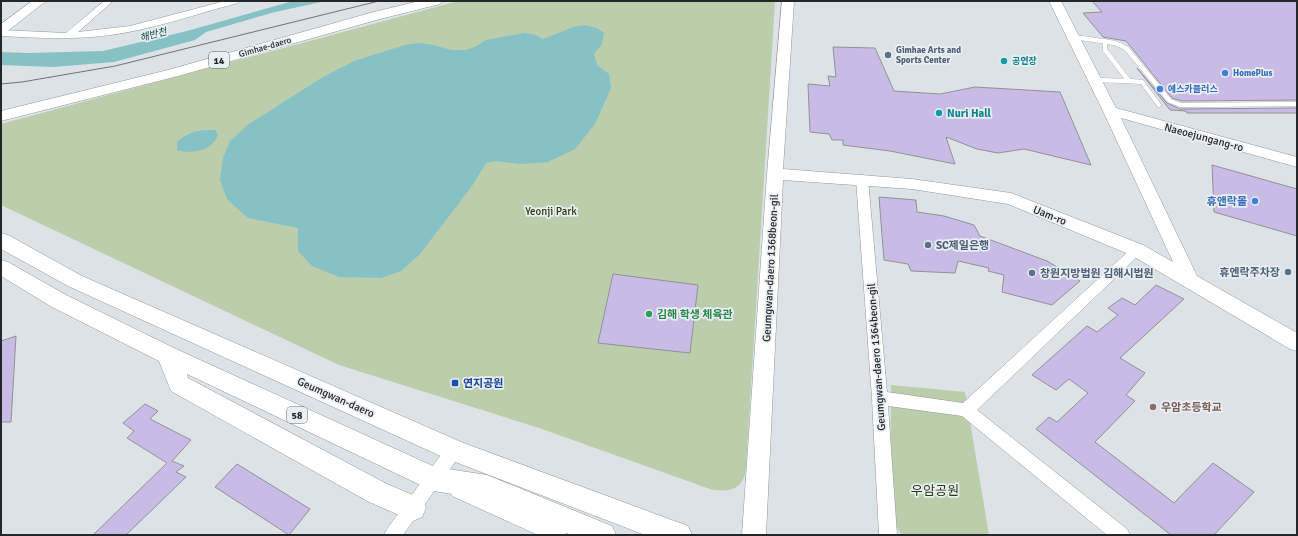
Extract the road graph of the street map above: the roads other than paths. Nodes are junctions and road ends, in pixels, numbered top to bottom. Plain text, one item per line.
1 (40, 1) edge
2 (118, 1) edge
3 (235, 1) edge
4 (404, 1) edge
5 (435, 1) edge
6 (788, 1) edge
7 (1055, 1) edge
8 (108, 2) edge
9 (1, 30) edge
10 (1, 33) edge
11 (69, 35) junction
12 (1074, 37) junction
13 (1105, 41) junction
14 (1095, 80) junction
15 (1129, 81) junction
16 (1297, 104) edge
17 (1, 105) edge
18 (1160, 105) dead end
19 (1110, 112) junction
20 (1, 116) edge
21 (1297, 162) edge
22 (775, 174) junction
23 (862, 179) junction
24 (1, 240) edge
25 (1137, 250) junction
26 (1, 268) edge
27 (1190, 280) junction
28 (1297, 343) edge
29 (168, 355) junction
30 (880, 398) junction
31 (966, 410) junction
32 (454, 450) junction
33 (433, 479) junction
34 (413, 508) junction
35 (393, 535) edge
36 (558, 535) edge
37 (603, 535) edge
38 (679, 535) edge
39 (754, 535) edge
40 (888, 535) edge
41 (1121, 535) edge

1 - 9 street
2 - 8 street
3 - 11 street
4 - 17 main road, Gimhae-daero
5 - 20 main road, Gimhae-daero / 14
6 - 22 street, Geumgwan-daero 1368beon-gil
7 - 12 street
8 - 11 street
10 - 11 street
12 - 13 lane
12 - 14 street
13 - 15 lane
13 - 16 lane
14 - 15 lane
14 - 19 street
15 - 18 lane
19 - 21 street, Naeoejungang-ro
19 - 27 street
22 - 23 street, Uam-ro
22 - 39 street, Geumgwan-daero 1368beon-gil
23 - 25 street, Uam-ro
23 - 30 street, Geumgwan-daero 1364beon-gil
24 - 32 main road, Geumgwan-daero
25 - 27 street, Uam-ro
25 - 31 street
26 - 29 main road, 58
27 - 28 street, Uam-ro
29 - 33 main road, 58
29 - 34 main road
30 - 31 street
30 - 40 street, Geumgwan-daero 1364beon-gil
31 - 41 street
32 - 33 street
32 - 38 main road, Geumgwan-daero
33 - 34 street
33 - 36 street
33 - 37 main road, 58
34 - 35 street

